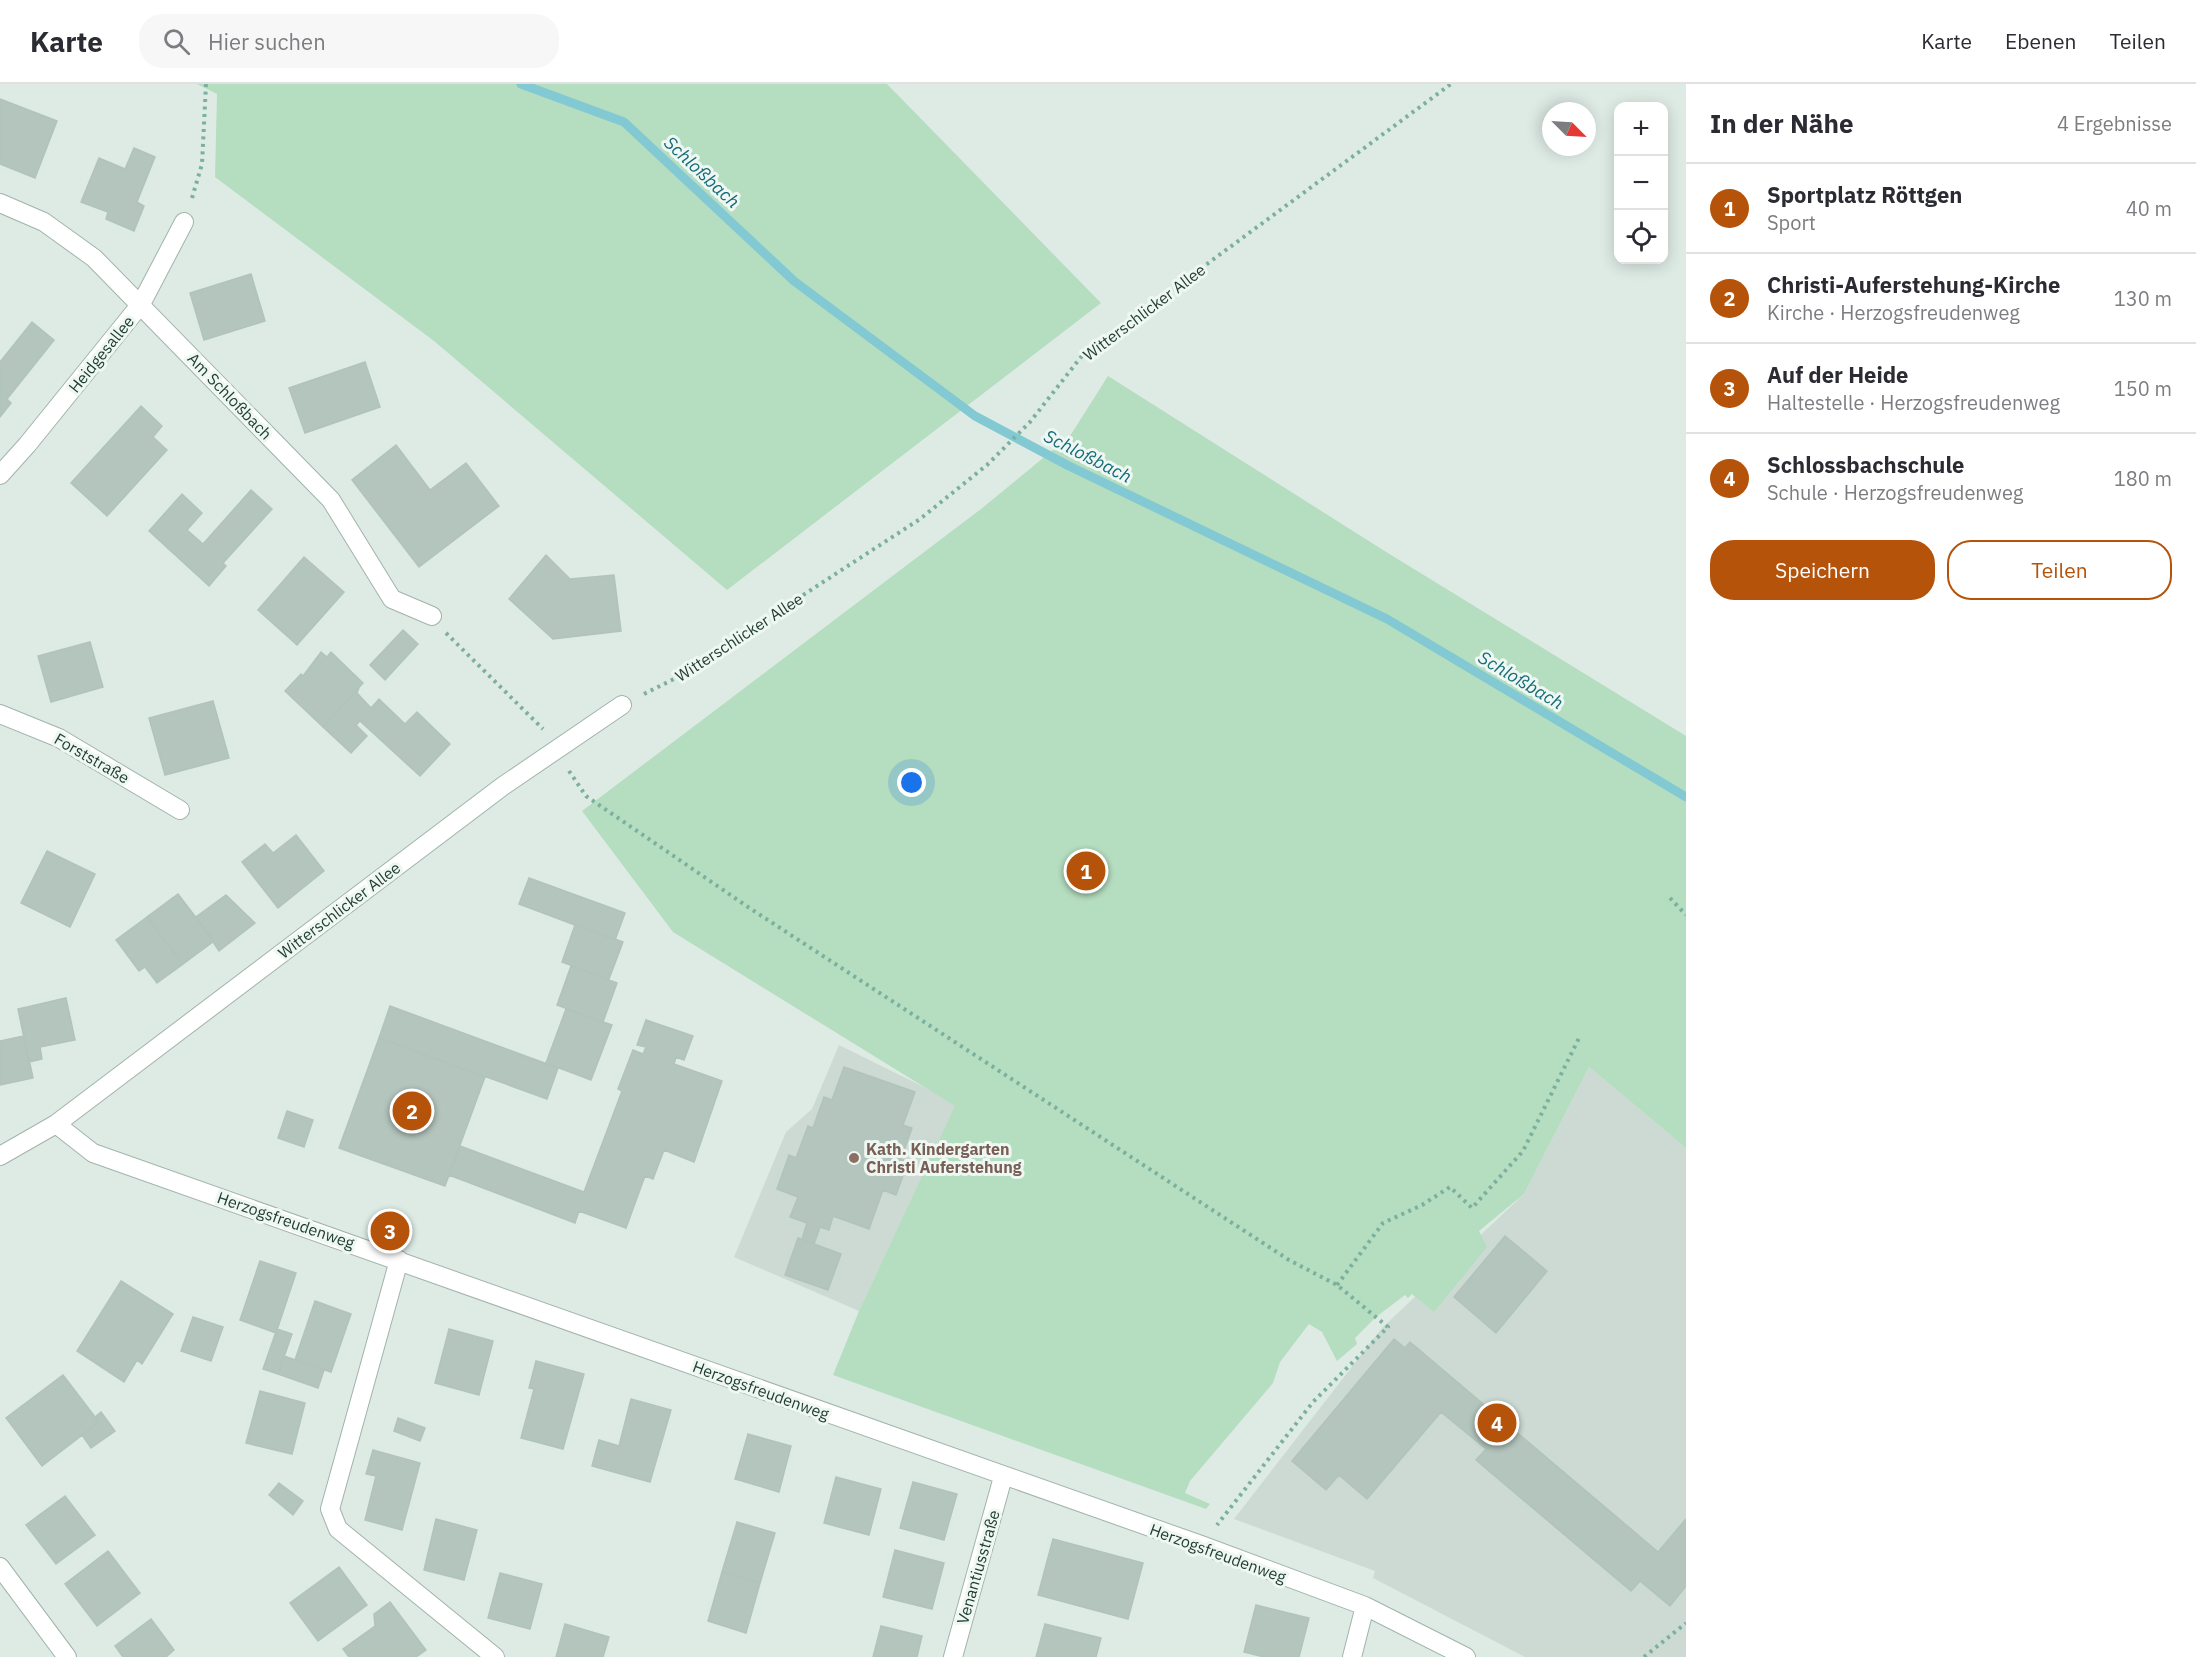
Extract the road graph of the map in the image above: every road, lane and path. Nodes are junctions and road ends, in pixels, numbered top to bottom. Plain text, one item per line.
1 (206, 84) edge
2 (1451, 84) edge
3 (0, 203) edge
4 (184, 222) joint
5 (141, 304) junction
6 (0, 475) edge
7 (432, 616) joint
8 (622, 705) joint
9 (0, 714) edge
10 (558, 749) junction
11 (180, 810) dead end
12 (1670, 898) dead end
13 (1686, 915) edge
14 (1580, 1036) dead end
15 (56, 1124) junction
16 (0, 1156) edge
17 (399, 1260) junction
18 (1337, 1285) junction
19 (1003, 1477) junction
20 (1201, 1545) junction
21 (0, 1568) edge
22 (1365, 1606) junction
23 (1686, 1623) edge
24 (67, 1657) edge
25 (495, 1657) edge
26 (953, 1657) edge
27 (1353, 1657) edge
28 (1466, 1657) edge
29 (1644, 1657) edge

1 - 4 path
2 - 8 path, Witterschlicker Allee
3 - 5 street, Am Schloßbach
4 - 5 street, Heidgesallee
5 - 6 street, Heidgesallee
5 - 7 street, Am Schloßbach
7 - 10 path
8 - 10 street, Witterschlicker Allee
9 - 11 street, Forststraße
10 - 15 street, Witterschlicker Allee
10 - 18 path
12 - 13 path
14 - 18 path
15 - 16 street, Witterschlicker Allee
15 - 17 street, Herzogsfreudenweg
17 - 19 street, Herzogsfreudenweg
17 - 25 street
18 - 20 path
19 - 20 street, Herzogsfreudenweg
19 - 26 street, Venantiusstraße
20 - 22 street, Herzogsfreudenweg
21 - 24 street
22 - 27 street
22 - 28 street, Herzogsfreudenweg
23 - 29 path

